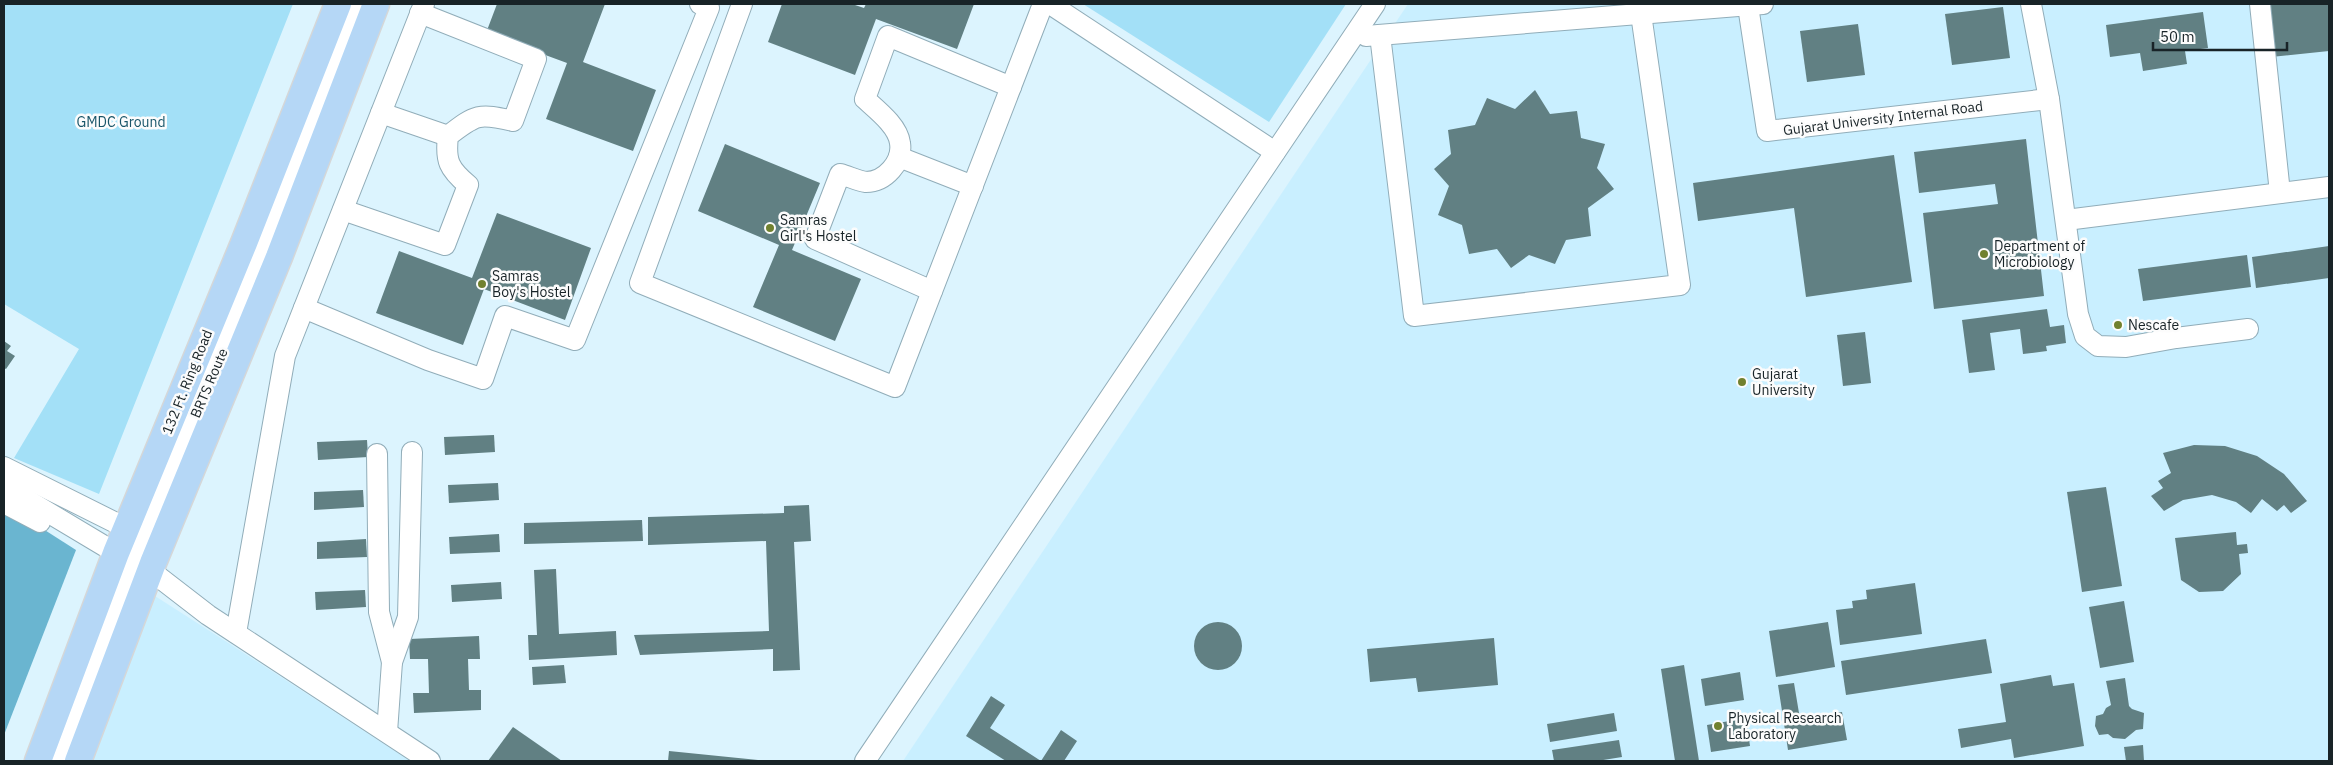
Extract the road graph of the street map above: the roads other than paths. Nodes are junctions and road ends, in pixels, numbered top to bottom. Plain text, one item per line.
1 (338, 4) edge
2 (359, 4) edge
3 (376, 4) edge
4 (700, 4) edge
5 (742, 4) edge
6 (1043, 4) edge
7 (1050, 4) edge
8 (1375, 4) edge
9 (2032, 4) edge
10 (2260, 4) edge
11 (1755, 5) edge
12 (422, 9) edge
13 (1641, 14) junction
14 (1380, 35) junction
15 (1353, 37) junction
16 (1011, 87) junction
17 (2049, 99) junction
18 (381, 114) junction
19 (448, 136) junction
20 (1275, 152) junction
21 (899, 157) junction
22 (973, 186) junction
23 (2329, 187) edge
24 (2280, 193) junction
25 (343, 210) junction
26 (2066, 220) junction
27 (932, 291) junction
28 (304, 308) junction
29 (2248, 329) dead end
30 (412, 452) dead end
31 (4, 454) edge
32 (377, 454) dead end
33 (4, 467) edge
34 (4, 486) edge
35 (4, 503) edge
36 (107, 507) dead end
37 (126, 528) junction
38 (80, 542) dead end
39 (116, 553) junction
40 (151, 571) junction
41 (236, 633) junction
42 (392, 662) junction
43 (387, 732) junction
44 (38, 761) edge
45 (59, 761) edge
46 (78, 761) edge
47 (430, 761) edge
48 (865, 761) edge

1 - 37 main road, 132 Ft. Ring Road
2 - 45 street, BRTS Route
3 - 40 main road
4 - 28 street
5 - 27 street
6 - 16 street
7 - 20 street
8 - 15 street
9 - 17 street
10 - 24 street
11 - 13 street
11 - 17 street, Gujarat University Internal Road
12 - 18 street
12 - 19 street
13 - 14 street
13 - 14 street
14 - 15 street
15 - 20 street
16 - 21 street
16 - 22 street
17 - 26 street
18 - 19 street
18 - 25 street
19 - 25 street
20 - 48 street
21 - 22 street
21 - 27 street
22 - 27 street
23 - 24 street
24 - 26 street
25 - 28 street
26 - 29 street
28 - 41 street
30 - 42 street
31 - 36 street
32 - 42 street
33 - 37 street
34 - 39 street
35 - 38 street
37 - 39 main road, 132 Ft. Ring Road
39 - 44 main road, 132 Ft. Ring Road
40 - 41 street
40 - 46 main road
41 - 43 street
42 - 43 street
43 - 47 street

